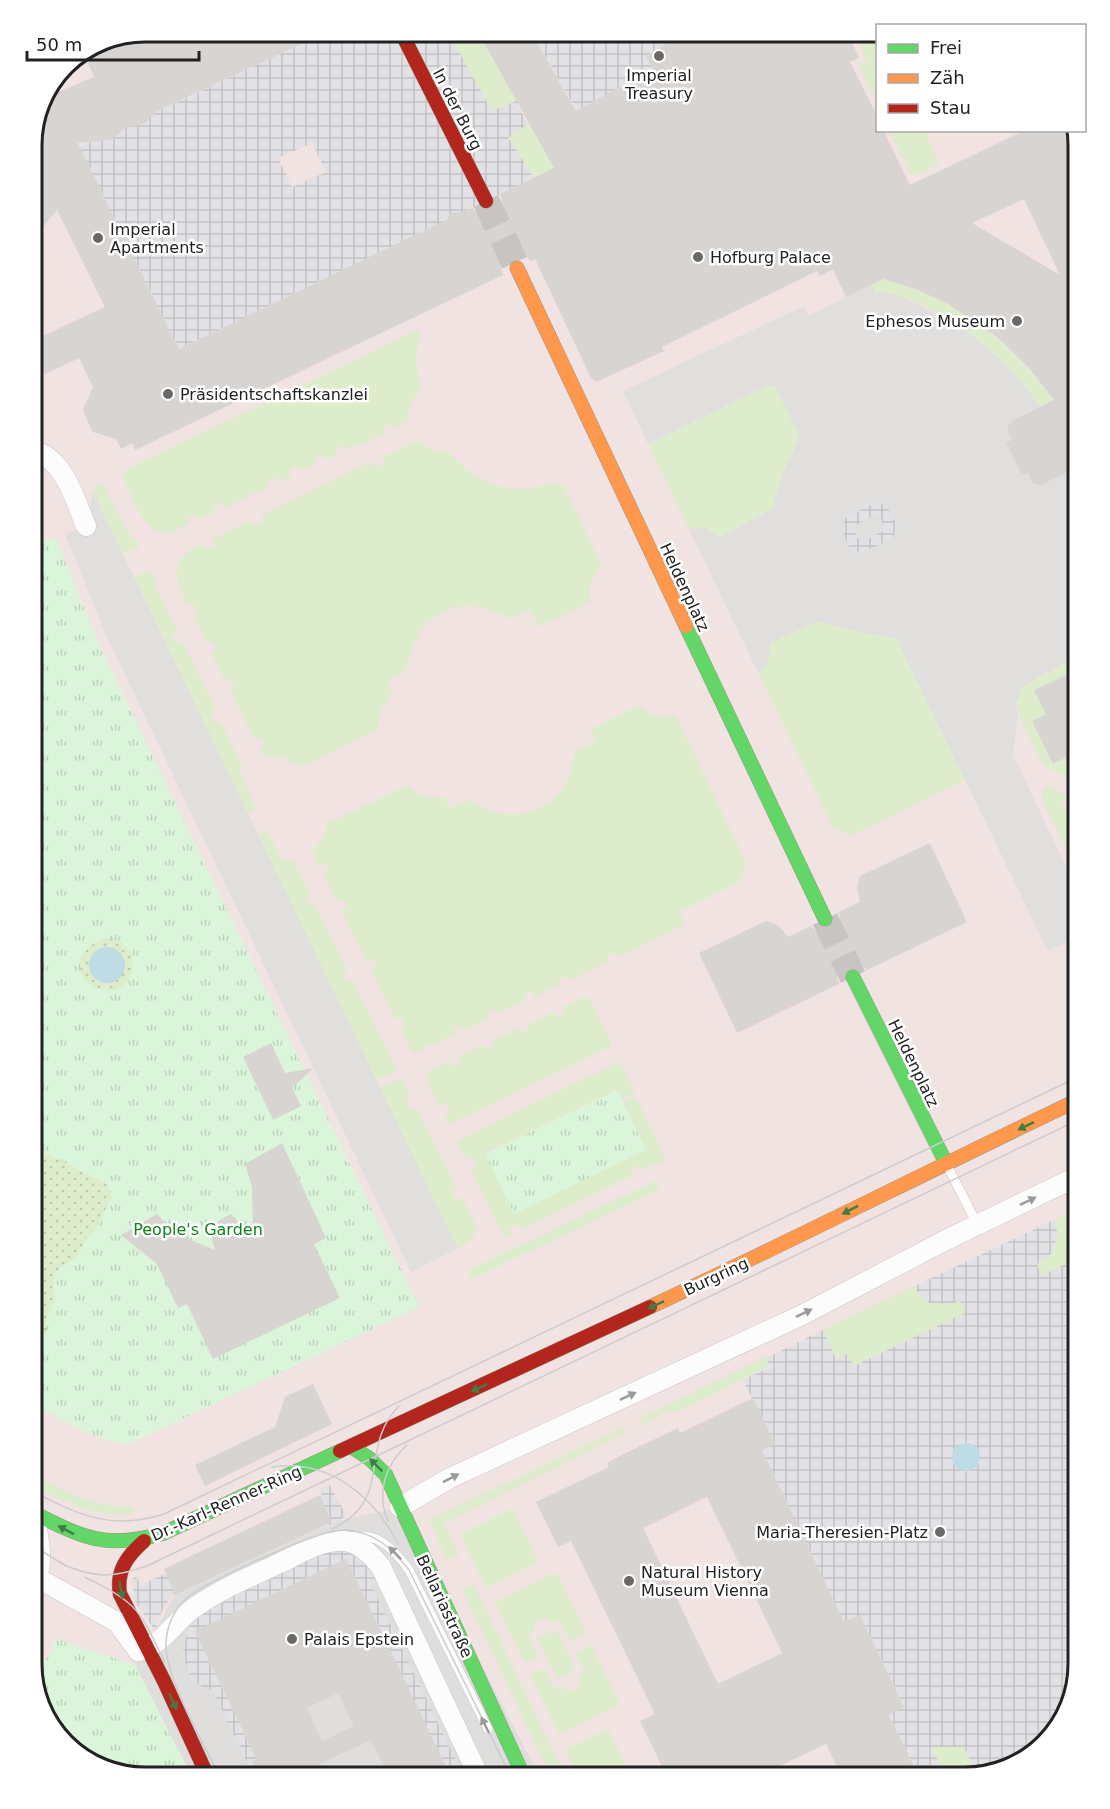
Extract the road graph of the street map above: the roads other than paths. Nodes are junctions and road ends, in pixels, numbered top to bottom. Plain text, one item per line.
1 (406, 42) edge
2 (486, 201) tunnel mouth
3 (517, 268) tunnel mouth
4 (42, 455) edge
5 (86, 526) dead end
6 (825, 920) tunnel mouth
7 (853, 977) tunnel mouth
8 (1068, 1105) edge
9 (946, 1163) junction
10 (1068, 1181) edge
11 (977, 1224) junction
12 (352, 1447) junction
13 (400, 1507) junction
14 (42, 1518) edge
15 (144, 1540) junction
16 (336, 1540) junction
17 (42, 1587) edge
18 (148, 1649) junction
19 (494, 1742) dead end
20 (203, 1767) edge
21 (473, 1767) edge
22 (519, 1767) edge

1 - 2 main road, In der Burg
3 - 6 main road, Heldenplatz
4 - 5 street
7 - 9 main road, Heldenplatz
8 -> 9 main road, Burgring
9 - 11 lane
9 -> 12 main road, Burgring
11 -> 10 street
13 -> 11 street
13 -> 12 main road, Bellariastraße
12 - 15 main road, Dr.-Karl-Renner-Ring
13 - 22 main road, Bellariastraße
15 -> 14 main road, Dr.-Karl-Renner-Ring
15 -> 18 main road
16 - 18 street
19 -> 16 lane
16 - 21 street
17 - 18 street
18 -> 20 main road

